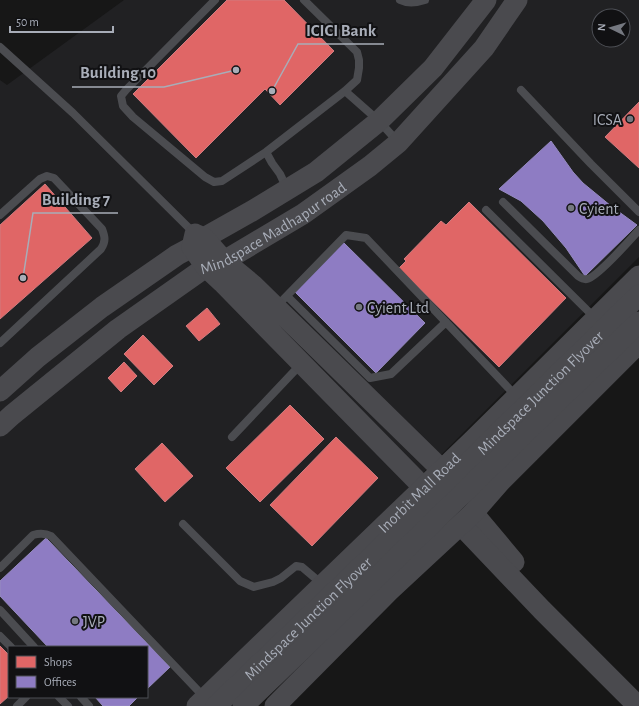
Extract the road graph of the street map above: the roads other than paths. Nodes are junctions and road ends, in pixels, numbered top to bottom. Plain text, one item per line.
1 (215, 0) edge
2 (304, 0) edge
3 (400, 0) edge
4 (425, 0) edge
5 (486, 0) edge
6 (517, 0) edge
7 (0, 47) edge
8 (520, 90) dead end
9 (345, 91) junction
10 (379, 121) junction
11 (398, 143) junction
12 (266, 152) junction
13 (287, 190) junction
14 (503, 202) dead end
15 (486, 210) dead end
16 (639, 212) edge
17 (0, 215) edge
18 (639, 230) edge
19 (197, 239) junction
20 (215, 264) junction
21 (639, 276) edge
22 (639, 295) edge
23 (282, 302) junction
24 (595, 319) junction
25 (446, 322) junction
26 (639, 322) edge
27 (0, 343) edge
28 (639, 343) edge
29 (301, 363) junction
30 (0, 391) edge
31 (517, 397) junction
32 (0, 426) edge
33 (232, 437) dead end
34 (442, 470) junction
35 (424, 488) junction
36 (467, 519) junction
37 (183, 524) dead end
38 (0, 568) edge
39 (322, 585) junction
40 (549, 608) junction
41 (0, 610) edge
42 (0, 636) edge
43 (9, 646) edge
44 (33, 646) edge
45 (258, 647) junction
46 (293, 687) junction
47 (639, 689) edge
48 (25, 698) edge
49 (60, 698) edge
50 (82, 698) edge
51 (206, 703) edge
52 (17, 706) edge
53 (68, 706) edge
54 (89, 706) edge
55 (243, 706) edge
56 (275, 706) edge
57 (638, 706) edge

1 - 12 lane
2 - 9 lane
3 - 4 lane
5 - 10 main road, Mindspace Madhapur road
6 - 11 main road, Mindspace Madhapur road
7 - 19 lane
8 - 16 lane
9 - 10 lane
9 - 12 lane
10 - 11 lane
10 - 13 main road, Mindspace Madhapur road
11 - 20 main road, Mindspace Madhapur road
12 - 13 lane
13 - 19 main road, Mindspace Madhapur road
14 - 18 lane
15 - 24 lane
17 - 27 lane
19 - 20 main road
19 - 30 main road, Mindspace Madhapur road
20 - 23 main road
20 - 29 main road
20 - 32 main road, Mindspace Madhapur road
21 - 24 main road, Inorbit Mall Road
22 - 51 main road, Mindspace Junction Flyover, bridge
23 - 25 lane
23 - 25 lane
23 - 34 main road
24 - 31 main road, Inorbit Mall Road
25 - 31 lane
26 - 55 main road, Mindspace Junction Flyover, bridge
28 - 36 main road
29 - 33 lane
29 - 35 main road
31 - 34 main road, Inorbit Mall Road
34 - 35 main road, Inorbit Mall Road
35 - 39 main road, Inorbit Mall Road
36 - 40 main road
36 - 46 main road
37 - 39 lane
38 - 51 lane
39 - 45 main road, Inorbit Mall Road
40 - 47 main road
40 - 57 main road
41 - 44 lane
42 - 43 lane
45 - 46 main road
45 - 51 main road, Inorbit Mall Road
46 - 56 main road
48 - 52 lane
49 - 53 lane
50 - 54 lane

